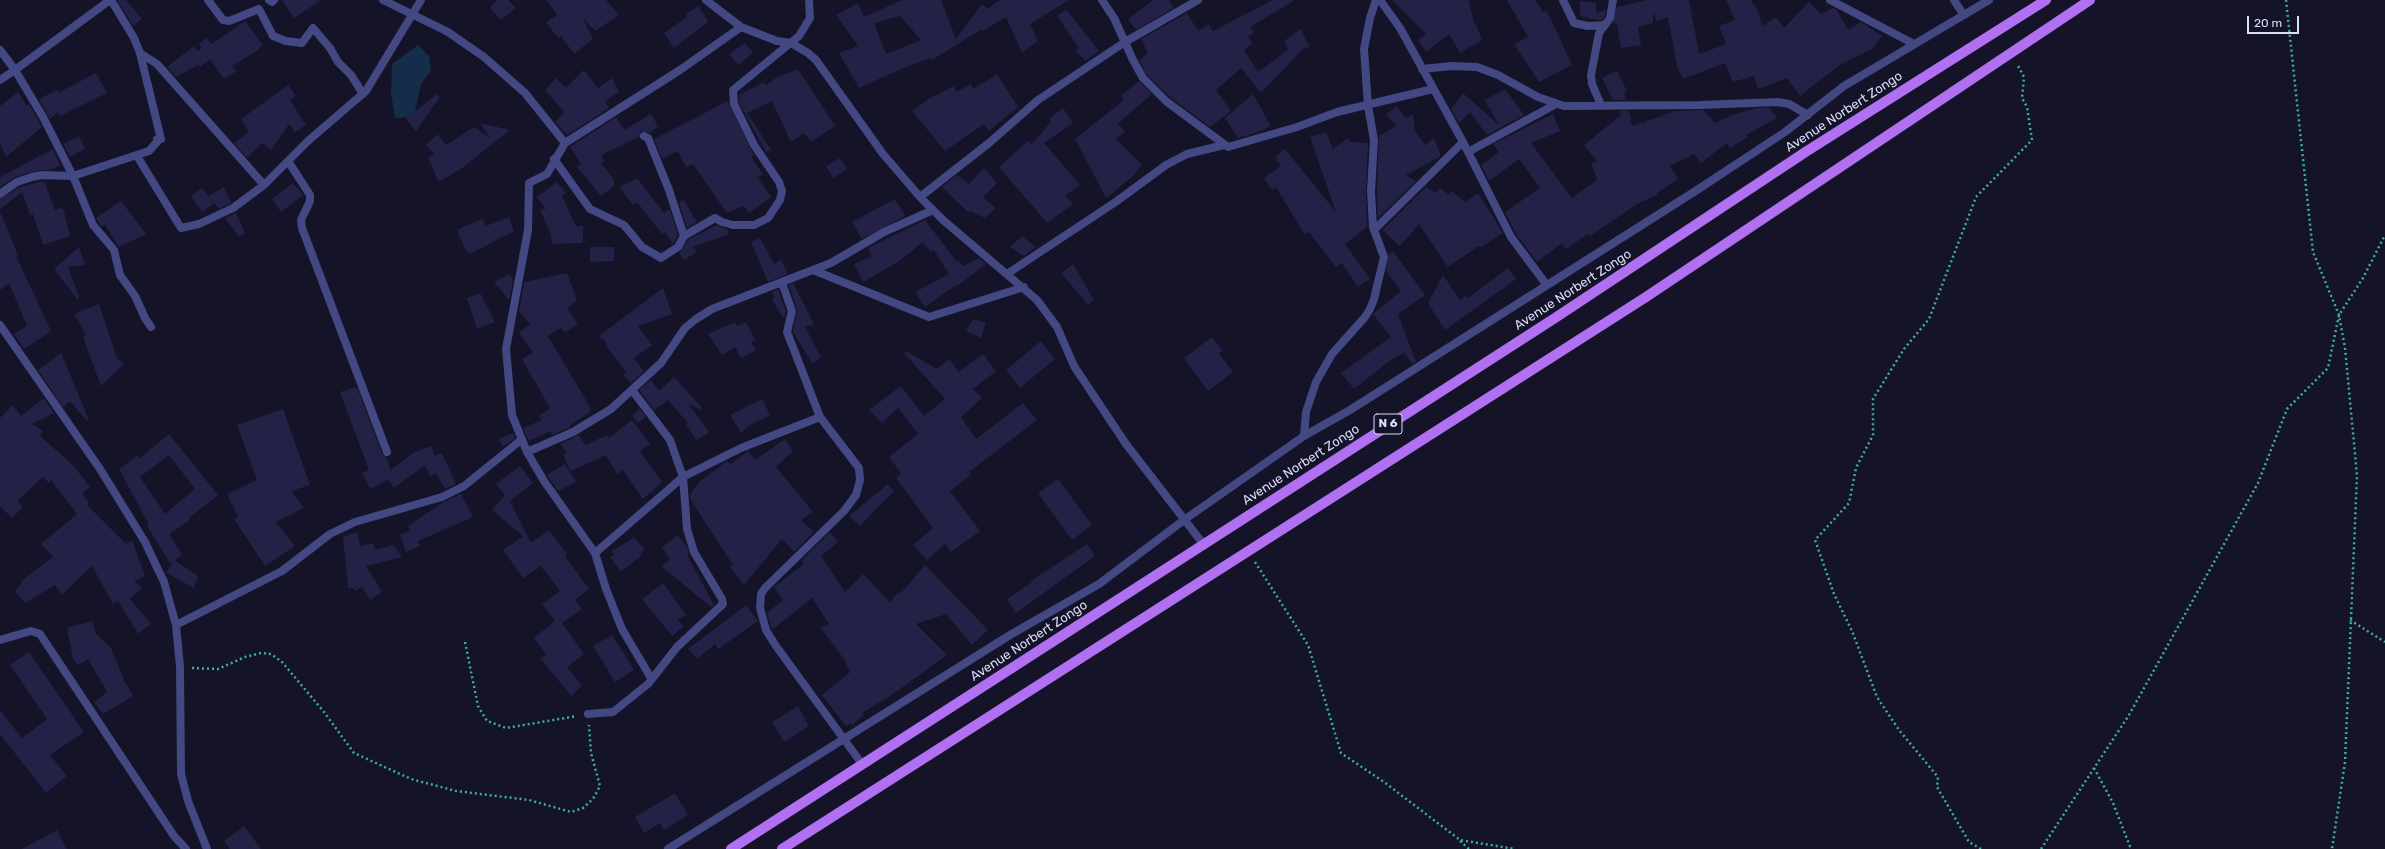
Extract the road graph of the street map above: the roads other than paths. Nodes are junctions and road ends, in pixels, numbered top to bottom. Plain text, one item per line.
1 (111, 0) edge
2 (208, 0) edge
3 (269, 0) edge
4 (274, 0) edge
5 (383, 0) edge
6 (421, 0) edge
7 (706, 0) edge
8 (809, 0) edge
9 (1102, 0) edge
10 (1198, 0) edge
11 (1376, 0) edge
12 (1380, 0) edge
13 (1563, 0) edge
14 (1613, 0) edge
15 (1830, 0) edge
16 (1954, 0) edge
17 (1990, 0) edge
18 (2046, 0) edge
19 (2090, 0) edge
20 (1963, 14) junction
21 (413, 15) junction
22 (1605, 25) junction
23 (741, 27) junction
24 (1126, 42) junction
25 (791, 43) junction
26 (1914, 44) junction
27 (0, 50) edge
28 (140, 52) junction
29 (1422, 69) junction
30 (15, 70) junction
31 (0, 80) edge
32 (1433, 89) junction
33 (363, 94) junction
34 (1556, 104) junction
35 (1601, 105) junction
36 (1368, 106) junction
37 (1808, 115) junction
38 (644, 136) dead end
39 (1463, 142) junction
40 (565, 143) junction
41 (1224, 144) junction
42 (1468, 152) junction
43 (137, 156) junction
44 (554, 159) junction
45 (288, 161) junction
46 (73, 176) junction
47 (264, 185) junction
48 (0, 194) edge
49 (920, 197) junction
50 (933, 210) junction
51 (1374, 230) junction
52 (684, 236) junction
53 (812, 270) junction
54 (1007, 274) junction
55 (782, 282) junction
56 (1546, 284) junction
57 (1024, 287) junction
58 (0, 325) edge
59 (151, 327) dead end
60 (632, 390) junction
61 (820, 416) junction
62 (1304, 436) junction
63 (521, 440) junction
64 (387, 452) dead end
65 (527, 452) junction
66 (683, 477) junction
67 (1184, 520) junction
68 (1204, 545) junction
69 (594, 552) junction
70 (176, 625) junction
71 (0, 640) edge
72 (651, 678) junction
73 (588, 714) road end
74 (843, 738) junction
75 (862, 764) junction
76 (186, 849) edge
77 (207, 849) edge
78 (668, 849) edge
79 (731, 849) edge
80 (782, 849) edge

1 - 28 street
1 - 30 street
2 - 33 street
3 - 4 street
5 - 21 street
6 - 21 street
7 - 23 street
8 - 25 street
9 - 24 street
10 - 24 street
11 - 36 street
12 - 29 street
13 - 22 street
14 - 22 street
15 - 26 street
16 - 20 street
17 - 20 street
18 - 68 main road, Avenue Norbert Zongo / N 6
19 - 80 main road, N 6
20 - 26 street
21 - 33 street
21 - 40 street
22 - 35 street
23 - 25 street
23 - 40 street
24 - 41 street
24 - 49 street
25 - 49 street
25 - 52 street
26 - 37 street
27 - 30 street
28 - 43 street
28 - 47 street
29 - 32 street
29 - 34 street
30 - 31 street
30 - 46 street
32 - 36 street
32 - 39 street
33 - 45 street
34 - 35 street
34 - 42 street
35 - 37 street
36 - 41 street
36 - 51 street
37 - 56 street
38 - 52 street
39 - 42 street
39 - 51 street
40 - 44 street
41 - 54 street
42 - 56 street
43 - 46 street
43 - 47 street
44 - 52 street
44 - 63 street
45 - 47 street
45 - 64 street
46 - 48 street
46 - 59 street
49 - 50 street
50 - 53 street
50 - 54 street
51 - 62 street
53 - 55 street
53 - 57 street
54 - 57 street
55 - 60 street
55 - 61 street
56 - 62 street
57 - 67 street
58 - 70 street
60 - 65 street
60 - 66 street
61 - 66 street
61 - 74 street
62 - 67 street
63 - 65 street
63 - 70 street
65 - 69 street
66 - 69 street
66 - 72 street
67 - 68 street
67 - 74 street
68 - 75 main road, Avenue Norbert Zongo / N 6
69 - 72 street
70 - 77 street
71 - 76 street
72 - 73 street
74 - 75 street
74 - 78 street
75 - 79 main road, Avenue Norbert Zongo / N 6

